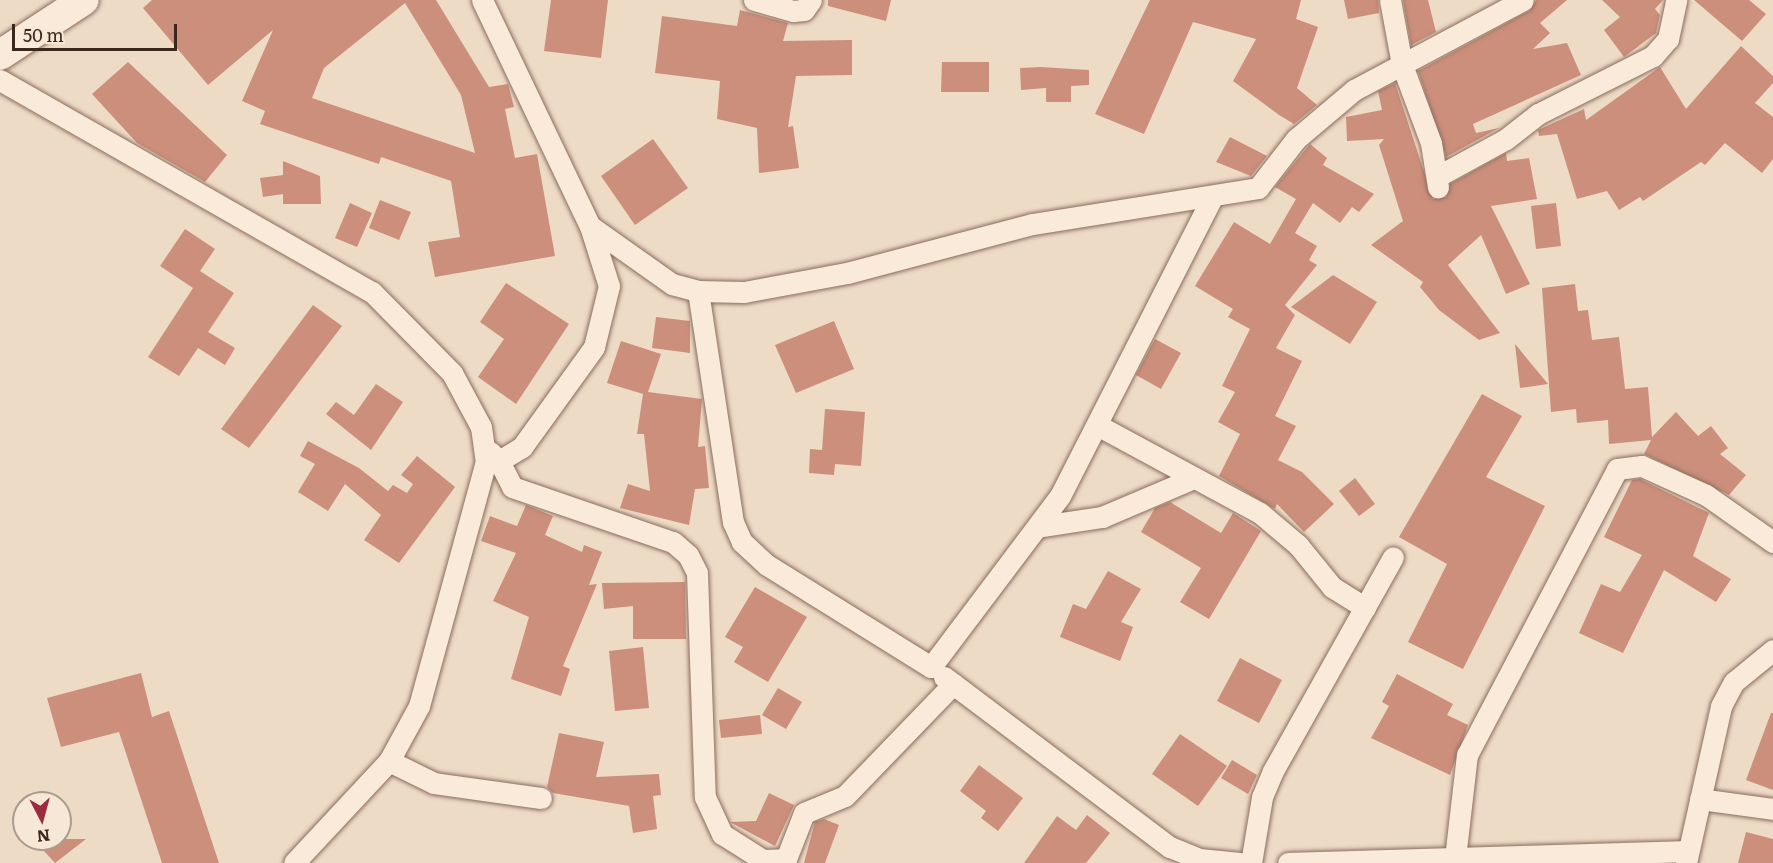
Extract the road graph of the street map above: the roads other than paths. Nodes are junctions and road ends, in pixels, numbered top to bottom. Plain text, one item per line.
1 (84, 0) edge
2 (482, 0) edge
3 (754, 0) edge
4 (811, 0) edge
5 (1390, 0) edge
6 (1523, 0) edge
7 (1676, 0) edge
8 (0, 55) edge
9 (1402, 65) junction
10 (0, 80) edge
11 (1212, 198) junction
12 (590, 226) junction
13 (698, 291) junction
14 (1099, 426) junction
15 (492, 454) junction
16 (1194, 478) junction
17 (1042, 526) junction
18 (1773, 542) edge
19 (1393, 557) dead end
20 (1365, 608) junction
21 (1773, 650) edge
22 (931, 667) junction
23 (953, 684) junction
24 (389, 761) junction
25 (541, 798) dead end
26 (1700, 799) junction
27 (1773, 809) edge
28 (1687, 857) edge
29 (1455, 858) junction
30 (1602, 859) edge
31 (294, 863) edge
32 (1240, 863) edge
33 (1251, 863) edge
34 (1288, 863) edge

1 - 8 street
2 - 12 street
3 - 4 street
5 - 9 street
6 - 9 street
7 - 9 street
9 - 11 street
10 - 15 street
11 - 13 street
11 - 14 street
12 - 13 street
12 - 15 street
13 - 22 street
14 - 16 street
14 - 17 street
15 - 23 street
15 - 24 street
16 - 17 street
16 - 20 street
17 - 22 street
18 - 29 street
19 - 20 street
20 - 33 street
21 - 26 street
22 - 23 street
23 - 32 street
24 - 25 street
24 - 31 street
26 - 27 street
26 - 28 street
28 - 30 street
29 - 30 street
29 - 34 street

